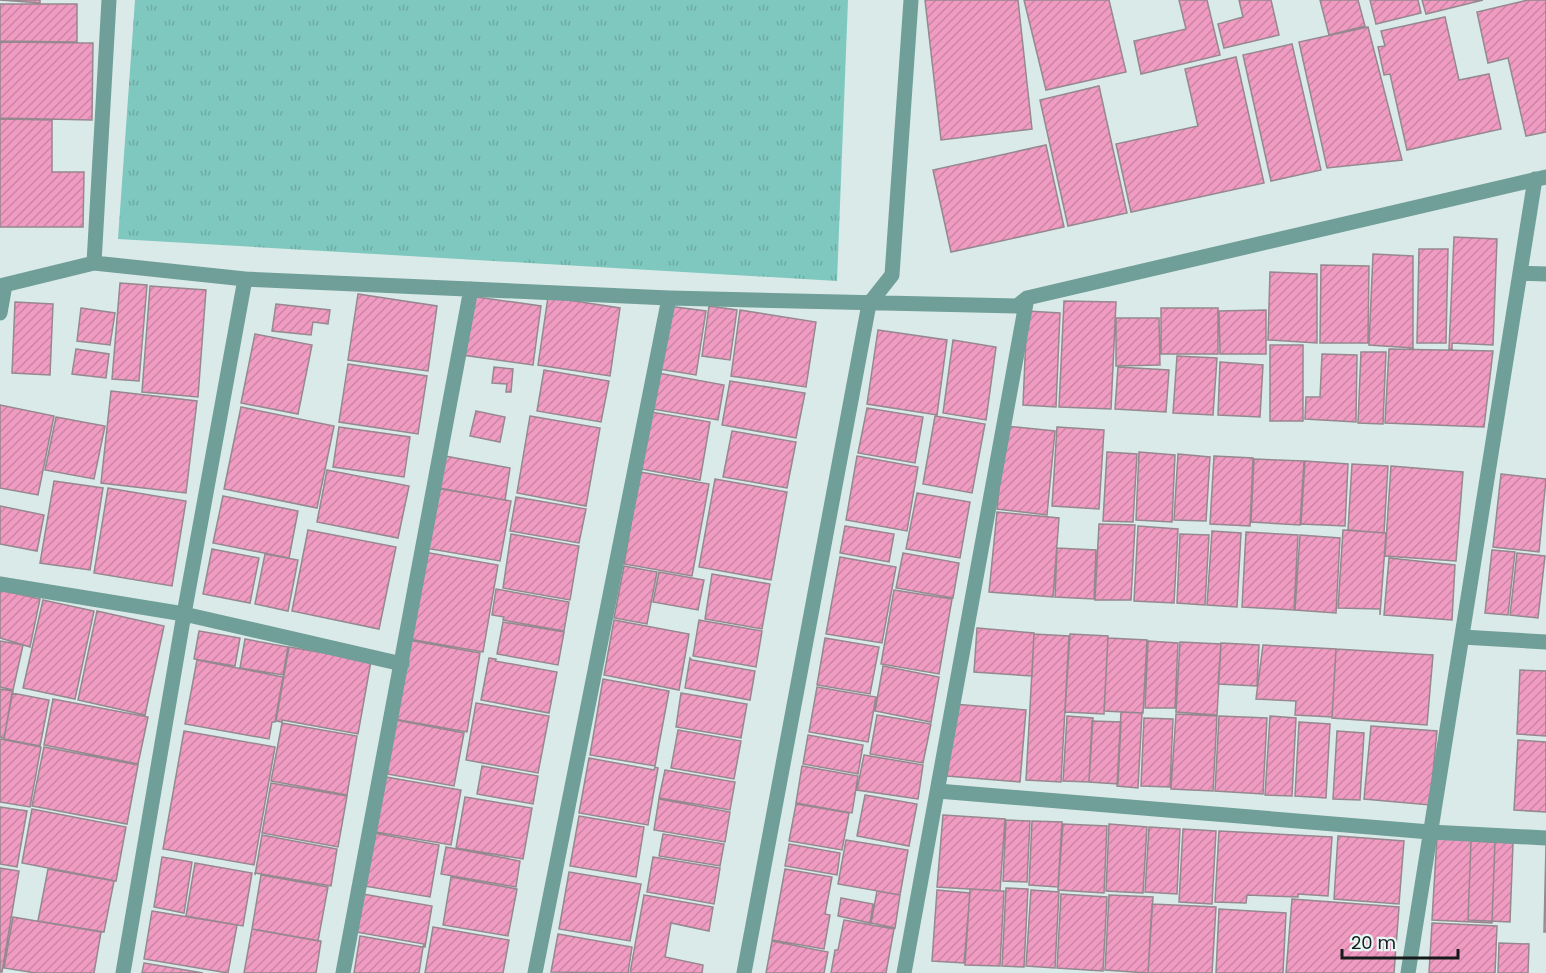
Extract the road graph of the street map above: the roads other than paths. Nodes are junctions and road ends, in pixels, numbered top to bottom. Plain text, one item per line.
1 (109, 0) edge
2 (911, 0) edge
3 (1540, 178) edge
4 (94, 263) junction
5 (1520, 273) junction
6 (1546, 274) edge
7 (245, 279) junction
8 (2, 286) edge
9 (471, 289) junction
10 (669, 298) junction
11 (1027, 298) junction
12 (869, 304) junction
13 (0, 313) edge
14 (0, 584) edge
15 (184, 614) junction
16 (1462, 637) junction
17 (1546, 642) edge
18 (402, 664) junction
19 (938, 791) junction
20 (1430, 832) junction
21 (1546, 838) edge
22 (123, 973) edge
23 (343, 973) edge
24 (535, 973) edge
25 (744, 973) edge
26 (904, 973) edge
27 (1408, 973) edge

1 - 4 street
2 - 12 street
3 - 5 street
3 - 11 street
4 - 7 street
4 - 8 street
5 - 6 street
5 - 16 street
7 - 9 street
7 - 15 street
8 - 13 street
9 - 10 street
9 - 18 street
10 - 12 street
10 - 24 street
11 - 12 street
11 - 19 street
12 - 25 street
14 - 15 street
15 - 18 street
15 - 22 street
16 - 17 street
16 - 20 street
18 - 23 street
19 - 20 street
19 - 26 street
20 - 21 street
20 - 27 street

